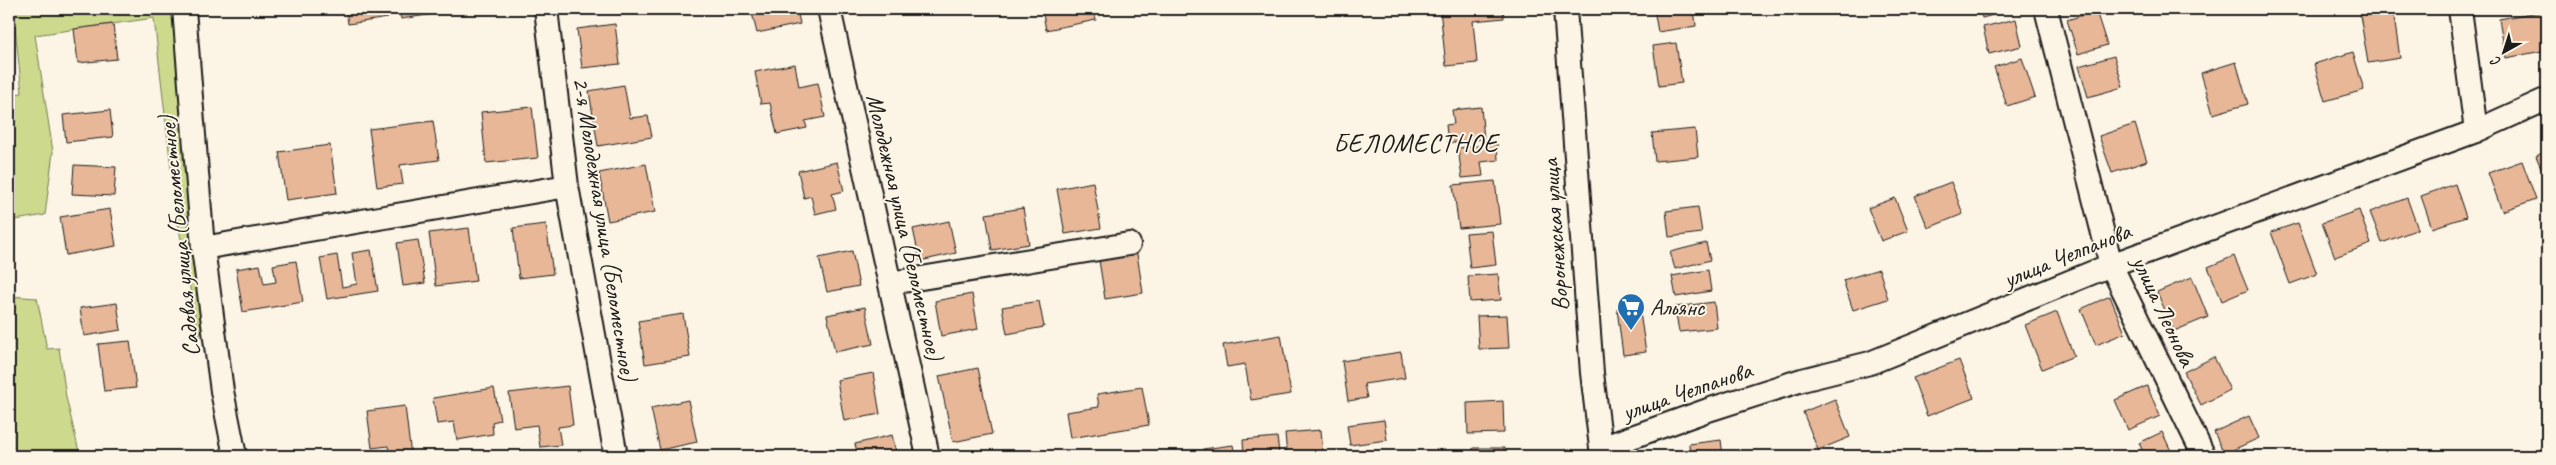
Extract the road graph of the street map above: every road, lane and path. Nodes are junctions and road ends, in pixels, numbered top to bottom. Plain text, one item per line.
1 (184, 9) edge
2 (546, 9) edge
3 (832, 9) edge
4 (1565, 9) edge
5 (2046, 9) edge
6 (2460, 9) edge
7 (2547, 99) edge
8 (2476, 131) junction
9 (567, 186) junction
10 (1129, 244) dead end
11 (203, 248) junction
12 (2111, 265) junction
13 (891, 283) junction
14 (1602, 452) edge
15 (235, 456) edge
16 (616, 456) edge
17 (928, 456) edge
18 (2204, 456) edge

1 - 11 street, Садовая улица (Беломестное)
2 - 9 street, 2-я Молодежная улица (Беломестное)
3 - 13 street, Молодежная улица (Беломестное)
4 - 14 street, Воронежская улица
5 - 12 street, улица Леонова
6 - 8 street
7 - 8 street, улица Челпанова
8 - 12 street, улица Челпанова
9 - 11 street
9 - 16 street, 2-я Молодежная улица (Беломестное)
10 - 13 street
11 - 15 street, Садовая улица (Беломестное)
12 - 14 street, улица Челпанова
12 - 18 street, улица Леонова
13 - 17 street, Молодежная улица (Беломестное)

